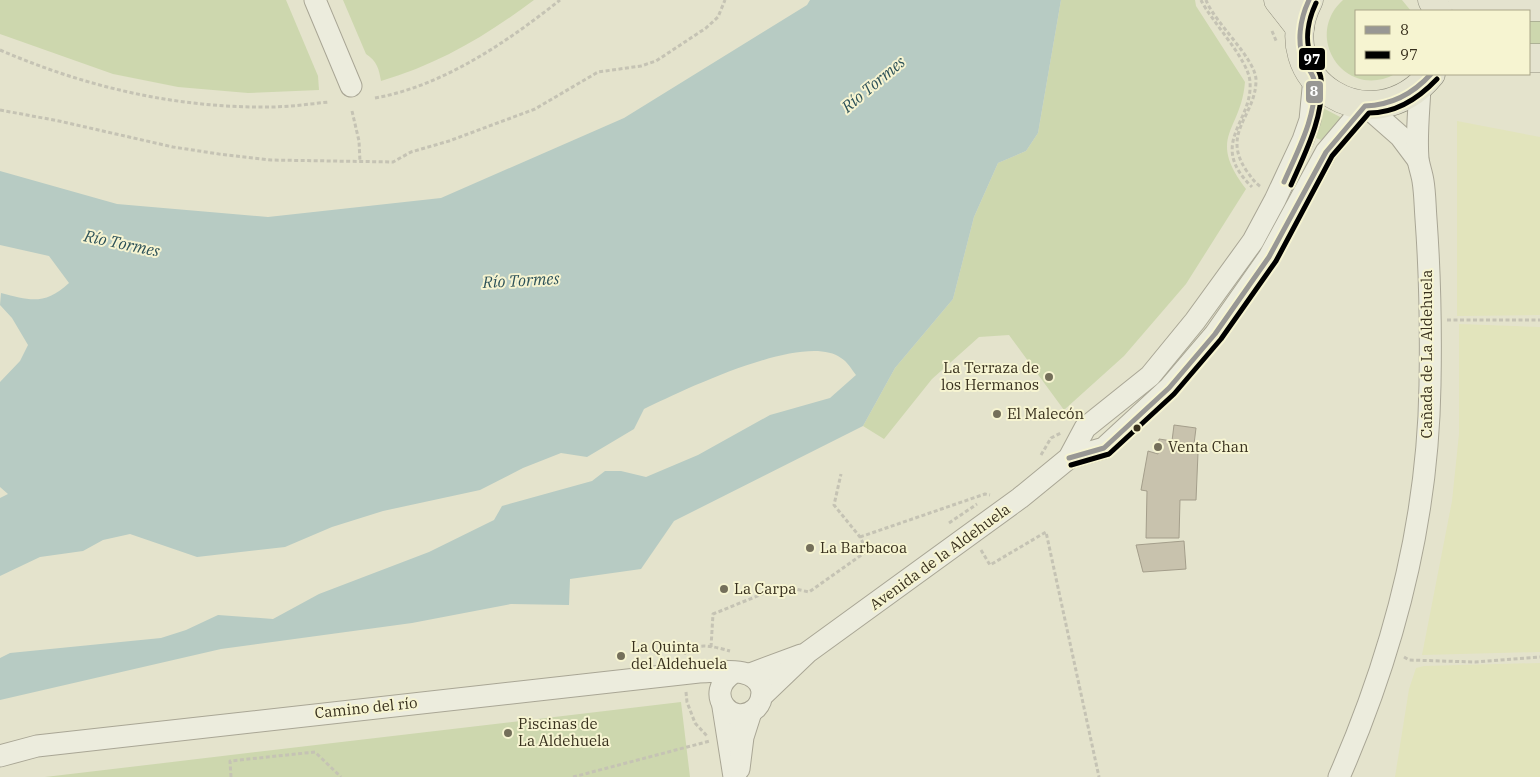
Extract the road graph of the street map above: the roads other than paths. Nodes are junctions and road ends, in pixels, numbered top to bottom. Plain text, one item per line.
1 (315, 0) edge
2 (1310, 0) edge
3 (1462, 0) edge
4 (1540, 7) edge
5 (1274, 13) edge
6 (1300, 28) junction
7 (1428, 77) edge
8 (1314, 78) junction
9 (351, 86) dead end
10 (1366, 106) junction
11 (1418, 160) junction
12 (1069, 458) junction
13 (808, 652) junction
14 (741, 673) junction
15 (756, 704) junction
16 (723, 707) junction
17 (0, 756) edge
18 (734, 777) edge
19 (738, 777) edge
20 (1339, 777) edge

1 - 9 street
2 - 6 main road
3 - 4 main road
5 - 6 main road
6 - 8 main road
7 - 10 main road
7 - 11 street, Cañada de La Aldehuela
8 - 10 main road
8 - 12 street, Avenida de la Aldehuela
10 - 11 street, Cañada de La Aldehuela
10 - 12 street, Avenida de la Aldehuela
11 - 20 street, Cañada de La Aldehuela
12 - 13 street, Avenida de la Aldehuela
13 - 14 street, Avenida de la Aldehuela
13 - 15 street, Avenida de la Aldehuela
14 - 15 street
14 - 16 street
14 - 17 street, Camino del río
15 - 16 street
15 - 19 street, Avenida de la Aldehuela
16 - 18 street

